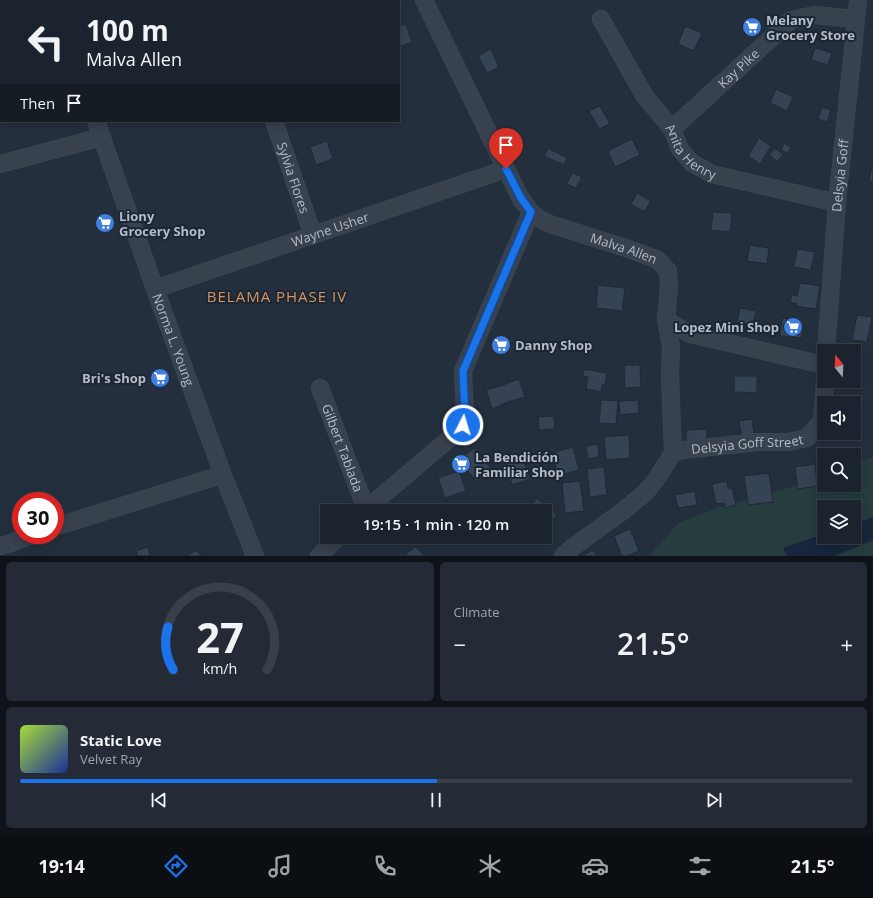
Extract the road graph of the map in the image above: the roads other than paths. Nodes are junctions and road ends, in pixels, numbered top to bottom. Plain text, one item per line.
1 (424, 0) edge
2 (858, 0) edge
3 (601, 19) dead end
4 (856, 19) junction
5 (96, 122) edge
6 (274, 122) edge
7 (672, 129) junction
8 (102, 137) junction
9 (0, 164) edge
10 (506, 169) junction
11 (837, 204) junction
12 (531, 212) junction
13 (313, 235) junction
14 (155, 289) junction
15 (666, 320) junction
16 (827, 344) edge
17 (817, 363) edge
18 (320, 388) dead end
19 (824, 388) edge
20 (673, 453) junction
21 (223, 475) junction
22 (363, 504) edge
23 (372, 504) edge
24 (64, 525) edge
25 (16, 544) edge
26 (331, 544) edge
27 (7, 549) edge
28 (255, 556) edge
29 (319, 556) edge
30 (563, 556) edge

1 - 10 street, Malva Allen
2 - 4 street, Delsyia Goff
3 - 7 street, Anita Henry
4 - 7 street, Kay Pike
4 - 11 street, Delsyia Goff
5 - 8 street, Norma L. Young
6 - 13 street, Sylvia Flores
7 - 11 street, Anita Henry
8 - 9 street
8 - 14 street, Norma L. Young
10 - 12 street, Malva Allen
10 - 13 street, Wayne Usher
11 - 16 street, Delsyia Goff
12 - 15 street, Malva Allen
12 - 23 street
13 - 14 street, Wayne Usher
14 - 21 street, Norma L. Young
15 - 17 street
15 - 20 street, Malva Allen
18 - 22 street, Gilbert Tablada
19 - 20 street, Delsyia Goff Street
20 - 30 street
21 - 24 street
21 - 28 street, Norma L. Young
25 - 27 street
26 - 29 street

